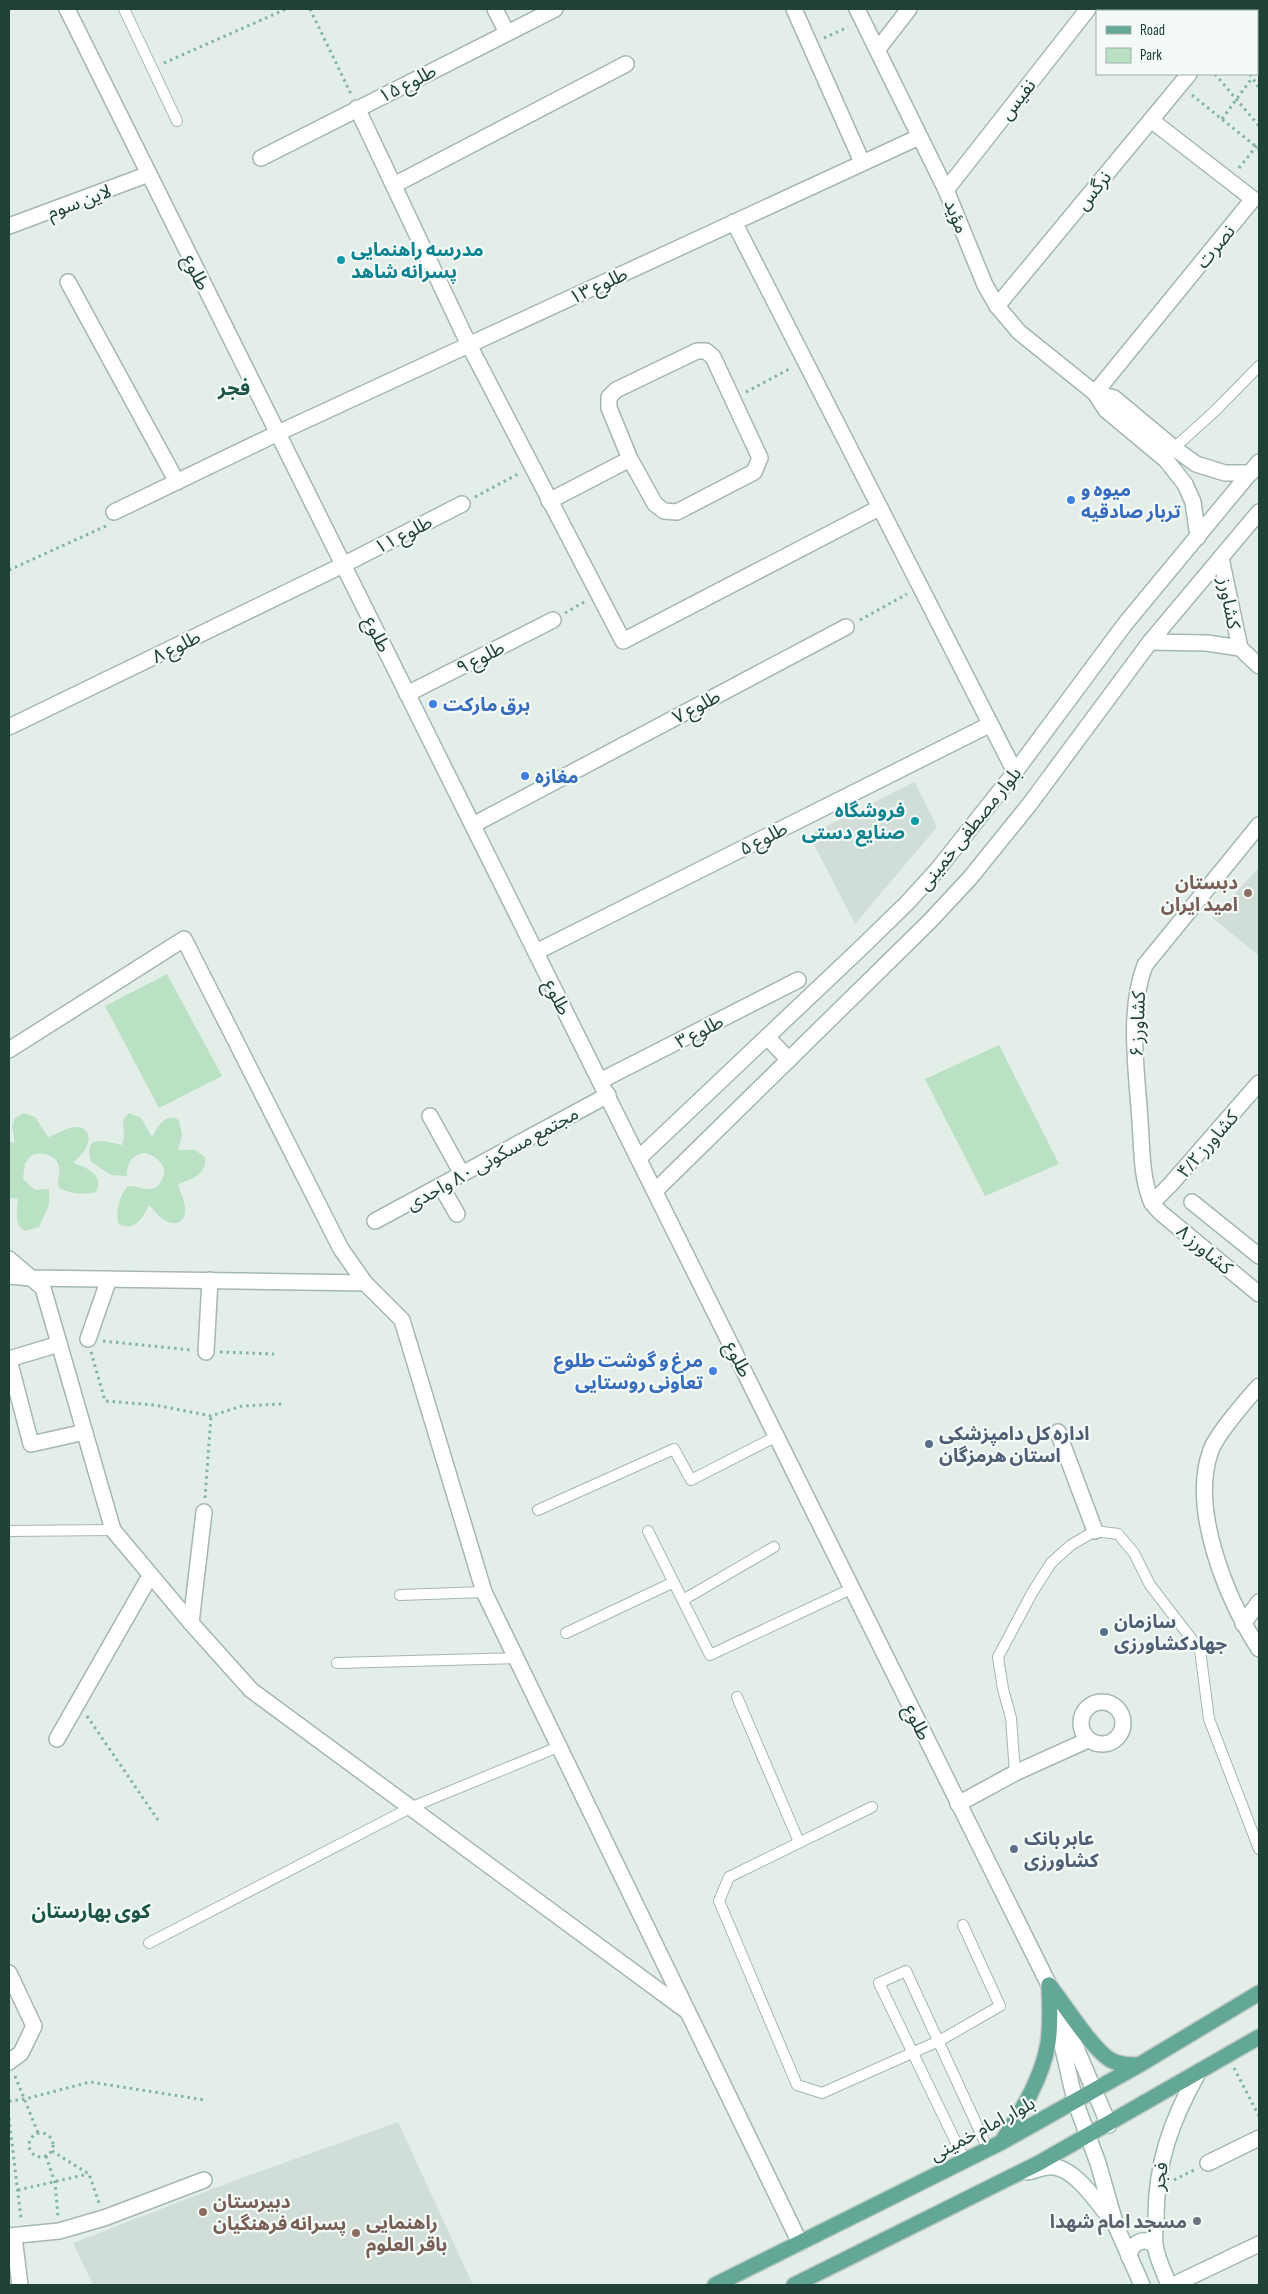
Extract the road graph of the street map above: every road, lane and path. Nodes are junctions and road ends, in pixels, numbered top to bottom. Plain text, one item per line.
1 (67, 9) edge
2 (124, 9) edge
3 (286, 9) edge
4 (310, 9) edge
5 (495, 9) edge
6 (555, 9) edge
7 (794, 9) edge
8 (909, 9) edge
9 (1088, 9) edge
10 (860, 15) edge
11 (508, 33) junction
12 (810, 45) junction
13 (878, 49) junction
14 (626, 64) dead end
15 (152, 69) junction
16 (1216, 75) edge
17 (1250, 75) edge
18 (1252, 78) junction
19 (1184, 79) edge
20 (1259, 88) edge
21 (1236, 99) junction
22 (357, 108) junction
23 (1222, 119) junction
24 (1151, 120) junction
25 (176, 121) dead end
26 (1259, 126) edge
27 (919, 137) junction
28 (1259, 143) edge
29 (1258, 148) edge
30 (260, 158) dead end
31 (862, 162) junction
32 (149, 174) junction
33 (1229, 180) junction
34 (394, 185) junction
35 (946, 190) junction
36 (734, 222) junction
37 (9, 226) edge
38 (68, 282) dead end
39 (997, 306) junction
40 (469, 345) junction
41 (804, 361) junction
42 (1259, 366) edge
43 (1095, 394) junction
44 (732, 399) junction
45 (278, 434) junction
46 (1174, 448) junction
47 (630, 459) junction
48 (532, 466) junction
49 (1255, 467) edge
50 (177, 482) junction
51 (549, 500) junction
52 (462, 504) joint
53 (879, 508) junction
54 (114, 512) joint
55 (1259, 512) edge
56 (1198, 537) junction
57 (1221, 558) junction
58 (343, 565) junction
59 (9, 570) edge
60 (920, 587) junction
61 (597, 595) junction
62 (553, 620) joint
63 (846, 627) joint
64 (1150, 642) junction
65 (1240, 648) junction
66 (1259, 666) edge
67 (407, 694) junction
68 (12, 723) edge
69 (989, 724) junction
70 (1015, 772) junction
71 (472, 825) junction
72 (1259, 825) edge
73 (536, 952) junction
74 (798, 980) dead end
75 (767, 1037) junction
76 (9, 1050) edge
77 (788, 1060) junction
78 (600, 1081) junction
79 (1259, 1083) edge
80 (608, 1095) junction
81 (430, 1116) dead end
82 (639, 1158) junction
83 (462, 1174) junction
84 (441, 1186) junction
85 (656, 1191) junction
86 (1192, 1202) dead end
87 (1152, 1203) junction
88 (457, 1214) dead end
89 (376, 1221) dead end
90 (1259, 1256) edge
91 (9, 1259) edge
92 (9, 1276) edge
93 (32, 1278) junction
94 (109, 1279) junction
95 (210, 1280) junction
96 (365, 1282) junction
97 (1259, 1294) edge
98 (88, 1340) junction
99 (60, 1344) junction
100 (206, 1352) junction
101 (274, 1354) dead end
102 (9, 1360) edge
103 (1259, 1386) edge
104 (282, 1404) dead end
105 (211, 1416) junction
106 (84, 1432) junction
107 (1058, 1432) dead end
108 (777, 1436) junction
109 (538, 1510) dead end
110 (204, 1512) joint
111 (112, 1530) junction
112 (9, 1531) edge
113 (648, 1531) dead end
114 (1095, 1531) junction
115 (774, 1547) dead end
116 (150, 1576) junction
117 (674, 1582) junction
118 (853, 1588) junction
119 (484, 1592) junction
120 (400, 1595) dead end
121 (683, 1600) junction
122 (1259, 1602) edge
123 (191, 1623) junction
124 (1243, 1624) junction
125 (566, 1633) dead end
126 (1259, 1649) edge
127 (516, 1658) junction
128 (337, 1663) dead end
129 (736, 1697) dead end
130 (78, 1704) junction
131 (57, 1738) dead end
132 (1088, 1740) dead end
133 (558, 1747) junction
134 (1015, 1773) junction
135 (958, 1804) junction
136 (412, 1807) junction
137 (872, 1807) dead end
138 (158, 1820) dead end
139 (799, 1842) junction
140 (1259, 1849) edge
141 (963, 1925) dead end
142 (149, 1943) dead end
143 (9, 1973) edge
144 (1049, 1985) junction
145 (1259, 1993) edge
146 (686, 2010) junction
147 (1259, 2037) edge
148 (939, 2041) junction
149 (912, 2052) junction
150 (1228, 2056) junction
151 (9, 2062) edge
152 (1139, 2065) junction
153 (1198, 2073) junction
154 (1094, 2090) junction
155 (25, 2099) junction
156 (205, 2100) dead end
157 (9, 2101) edge
158 (1075, 2101) junction
159 (1259, 2116) edge
160 (9, 2118) edge
161 (1109, 2125) junction
162 (38, 2133) junction
163 (1087, 2136) junction
164 (1259, 2138) edge
165 (1002, 2142) junction
166 (988, 2149) junction
167 (52, 2151) junction
168 (46, 2156) junction
169 (965, 2161) junction
170 (1208, 2163) joint
171 (88, 2174) junction
172 (204, 2180) dead end
173 (1002, 2180) junction
174 (56, 2183) junction
175 (1156, 2189) junction
176 (18, 2190) junction
177 (104, 2218) junction
178 (1116, 2226) junction
179 (59, 2231) junction
180 (15, 2236) edge
181 (800, 2243) junction
182 (1259, 2244) edge
183 (1155, 2245) junction
184 (1129, 2257) junction
185 (20, 2285) edge
186 (715, 2285) edge
187 (794, 2285) edge
188 (1142, 2285) edge
189 (1168, 2285) edge
190 (1173, 2285) edge

1 - 32 street, طلوع
2 - 15 lane
3 - 15 path
4 - 22 path
5 - 11 street
6 - 11 street, طلوع ۱۵
7 - 12 street
8 - 13 street
9 - 35 street, نفیس
10 - 12 path
10 - 13 street, مؤید
11 - 22 street, طلوع ۱۵
12 - 31 street
13 - 27 street, مؤید
14 - 34 street
15 - 25 lane
16 - 21 path
17 - 18 path
18 - 20 path
18 - 21 path
19 - 23 path
19 - 24 street, نرگس
21 - 23 path
21 - 26 path
22 - 30 street, طلوع ۱۵
22 - 34 street
23 - 29 path
24 - 33 street, نصرت
24 - 39 street, نرگس
27 - 31 street, طلوع ۱۳
27 - 35 street, مؤید
28 - 29 path
29 - 33 path
31 - 36 street, طلوع ۱۳
32 - 37 street, لاین سوم
32 - 45 street, طلوع
33 - 43 street, نصرت
34 - 40 street
35 - 39 street, مؤید
36 - 40 street, طلوع ۱۳
36 - 41 street
38 - 50 street
39 - 43 street, مؤید
40 - 45 street, طلوع ۱۳
40 - 48 street
41 - 44 path
41 - 53 street
42 - 46 lane
43 - 46 street, مؤید
43 - 56 street, مؤید
44 - 47 street
44 - 47 street
45 - 50 street, طلوع ۱۳
45 - 58 street, طلوع
46 - 49 street, مؤید
47 - 51 street
48 - 51 street
48 - 52 path
49 - 56 street, بلوار مصطفی خمینی
50 - 54 street, طلوع ۱۳
51 - 61 street
52 - 58 street, طلوع ۱۱
53 - 60 street
53 - 61 street
54 - 59 path
55 - 57 street, بلوار مصطفی خمینی
56 - 70 street, بلوار مصطفی خمینی
57 - 64 street, بلوار مصطفی خمینی
57 - 65 street, کشاورز
58 - 67 street, طلوع
58 - 68 street, طلوع ۸
60 - 63 path
60 - 69 street
61 - 62 path
62 - 67 street, طلوع ۹
63 - 71 street, طلوع ۷
64 - 65 street, کشاورز
64 - 77 street, بلوار مصطفی خمینی
65 - 66 street, کشاورز
67 - 71 street, طلوع
69 - 70 street
69 - 73 street, طلوع ۵
70 - 75 street, بلوار مصطفی خمینی
71 - 73 street, طلوع
72 - 87 street, کشاورز ۶
73 - 78 street, طلوع
74 - 78 street, طلوع ۳
75 - 77 street
75 - 82 street, بلوار مصطفی خمینی
76 - 96 street
77 - 85 street, بلوار مصطفی خمینی
78 - 80 street, طلوع
79 - 87 street, کشاورز ۴/۲
80 - 82 street, طلوع
80 - 83 street, مجتمع مسکونی ۸۰ واحدی
81 - 83 street
82 - 85 street, طلوع
83 - 84 street, مجتمع مسکونی ۸۰ واحدی
84 - 88 street
84 - 89 street, مجتمع مسکونی ۸۰ واحدی
85 - 108 street, طلوع
86 - 90 street
87 - 97 street, کشاورز ۸
91 - 93 street
92 - 93 street
93 - 94 street
93 - 99 street
94 - 95 street
94 - 98 street
95 - 96 street
95 - 100 street
96 - 119 street
98 - 100 path
98 - 105 path
99 - 102 street
99 - 106 street
100 - 101 path
102 - 106 street
103 - 124 street
104 - 105 path
105 - 110 path
106 - 111 street
107 - 114 street
108 - 109 lane
108 - 118 street, طلوع
110 - 123 street
111 - 112 lane
111 - 116 street
113 - 117 lane
114 - 134 lane
114 - 140 lane
115 - 121 lane
116 - 123 street
116 - 130 street
117 - 121 lane
117 - 125 lane
118 - 121 lane
118 - 135 street, طلوع
119 - 120 lane
119 - 127 street
122 - 124 street
123 - 136 street
124 - 126 street
127 - 128 lane
127 - 133 street
129 - 139 lane
130 - 131 street
130 - 138 path
132 - 134 street
133 - 136 lane
133 - 146 street
134 - 135 street
135 - 144 street, طلوع
136 - 142 lane
136 - 146 street
137 - 139 lane
139 - 149 lane
141 - 148 lane
143 - 151 street
144 - 152 main road
144 - 154 street, طلوع
144 - 158 street, طلوع
144 - 165 main road
145 - 152 main road, بلوار امام خمینی
146 - 181 street
147 - 150 main road
148 - 149 lane
148 - 149 lane
148 - 166 lane
149 - 169 lane
150 - 153 main road
150 - 159 path
151 - 155 path
152 - 154 main road, بلوار امام خمینی
153 - 161 main road
153 - 175 street, فجر
154 - 158 main road, بلوار امام خمینی
154 - 161 street, طلوع
155 - 156 path
155 - 157 path
155 - 162 path
158 - 163 street, طلوع
158 - 165 main road, بلوار امام خمینی
160 - 176 path
161 - 163 main road
162 - 167 path
162 - 168 path
163 - 173 main road
163 - 178 street
164 - 170 street
165 - 166 main road, بلوار امام خمینی
166 - 169 main road, بلوار امام خمینی
167 - 168 path
167 - 171 path
168 - 174 path
169 - 181 main road, بلوار امام خمینی
170 - 175 path
171 - 174 path
171 - 177 path
172 - 177 street
173 - 178 street
173 - 187 main road
174 - 176 path
174 - 179 path
175 - 183 street, فجر
176 - 180 path
177 - 179 street
178 - 184 street
179 - 180 street
180 - 185 street
181 - 186 main road, بلوار امام خمینی
182 - 190 street
183 - 184 street
183 - 189 street, فجر
184 - 188 street

